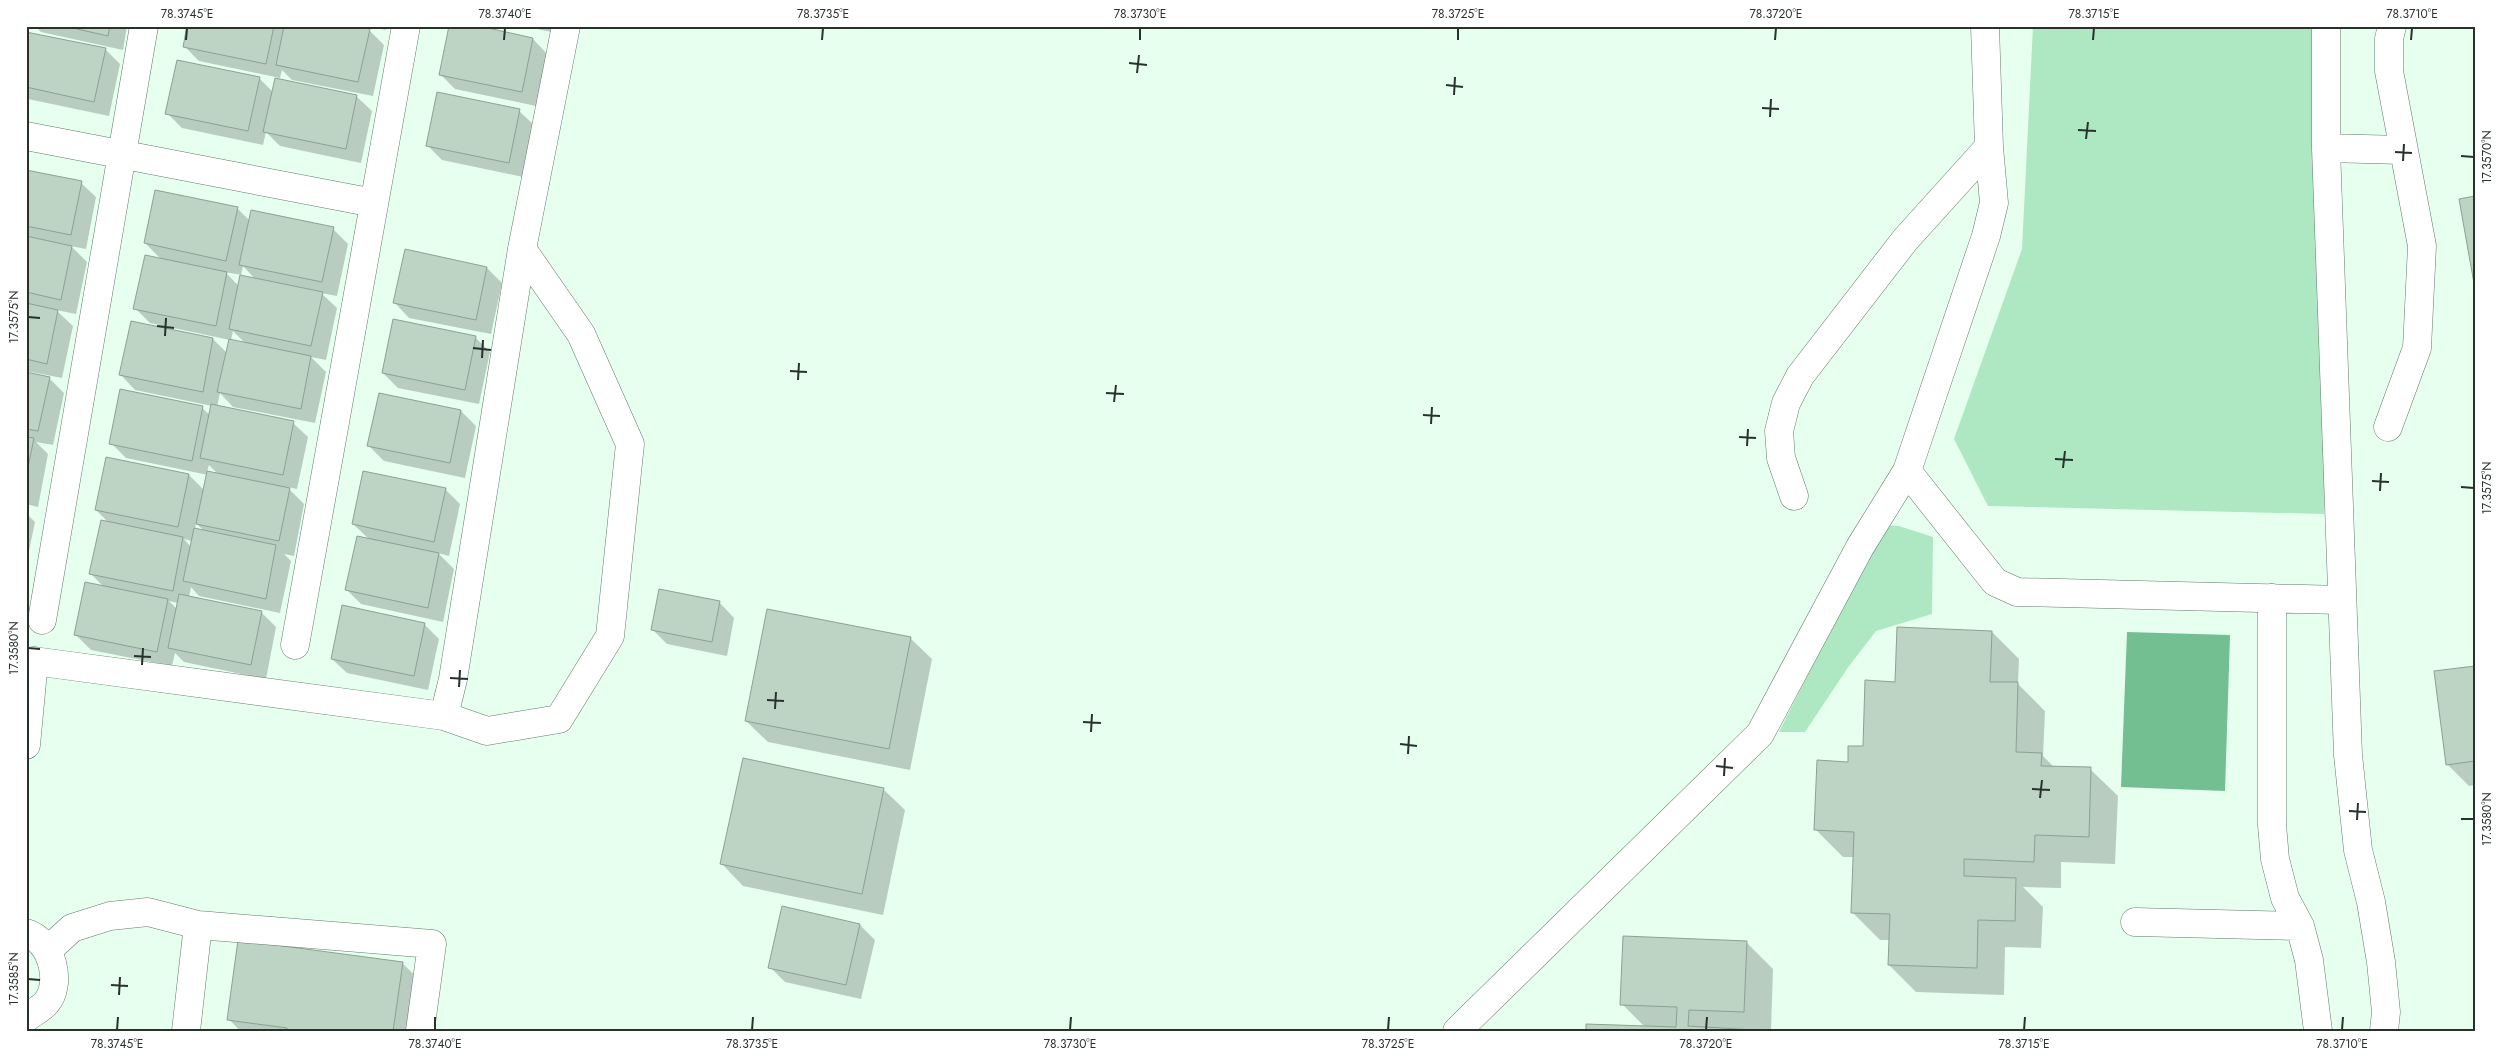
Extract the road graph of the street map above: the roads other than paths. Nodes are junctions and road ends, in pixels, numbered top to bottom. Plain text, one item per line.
1 (144, 26) edge
2 (406, 26) edge
3 (566, 26) edge
4 (1985, 26) edge
5 (2326, 26) edge
6 (2392, 26) edge
7 (26, 136) edge
8 (1989, 147) junction
9 (2326, 148) junction
10 (2403, 150) junction
11 (121, 154) junction
12 (374, 203) junction
13 (522, 249) junction
14 (2388, 427) dead end
15 (1908, 471) junction
16 (1794, 496) dead end
17 (2272, 598) junction
18 (2342, 600) junction
19 (42, 620) dead end
20 (295, 645) dead end
21 (30, 661) edge
22 (444, 716) junction
23 (26, 745) edge
24 (2135, 922) dead end
25 (198, 925) junction
26 (2300, 926) junction
27 (26, 933) edge
28 (48, 950) junction
29 (26, 1018) edge
30 (186, 1031) edge
31 (420, 1031) edge
32 (1457, 1031) edge
33 (2318, 1031) edge
34 (2384, 1031) edge

1 - 11 street
2 - 12 street
3 - 13 street
4 - 8 street
5 - 9 street
6 - 10 street
7 - 11 street
8 - 15 street
8 - 16 street
9 - 10 street
9 - 18 street
10 - 14 street
11 - 12 street
11 - 19 street
12 - 20 street
13 - 22 street
13 - 22 street
15 - 17 street
15 - 32 street
17 - 18 street
17 - 26 street
18 - 34 street
21 - 22 street
21 - 23 street
24 - 26 street
25 - 28 street
25 - 30 street
25 - 31 street
26 - 33 street
27 - 28 street
28 - 29 street

